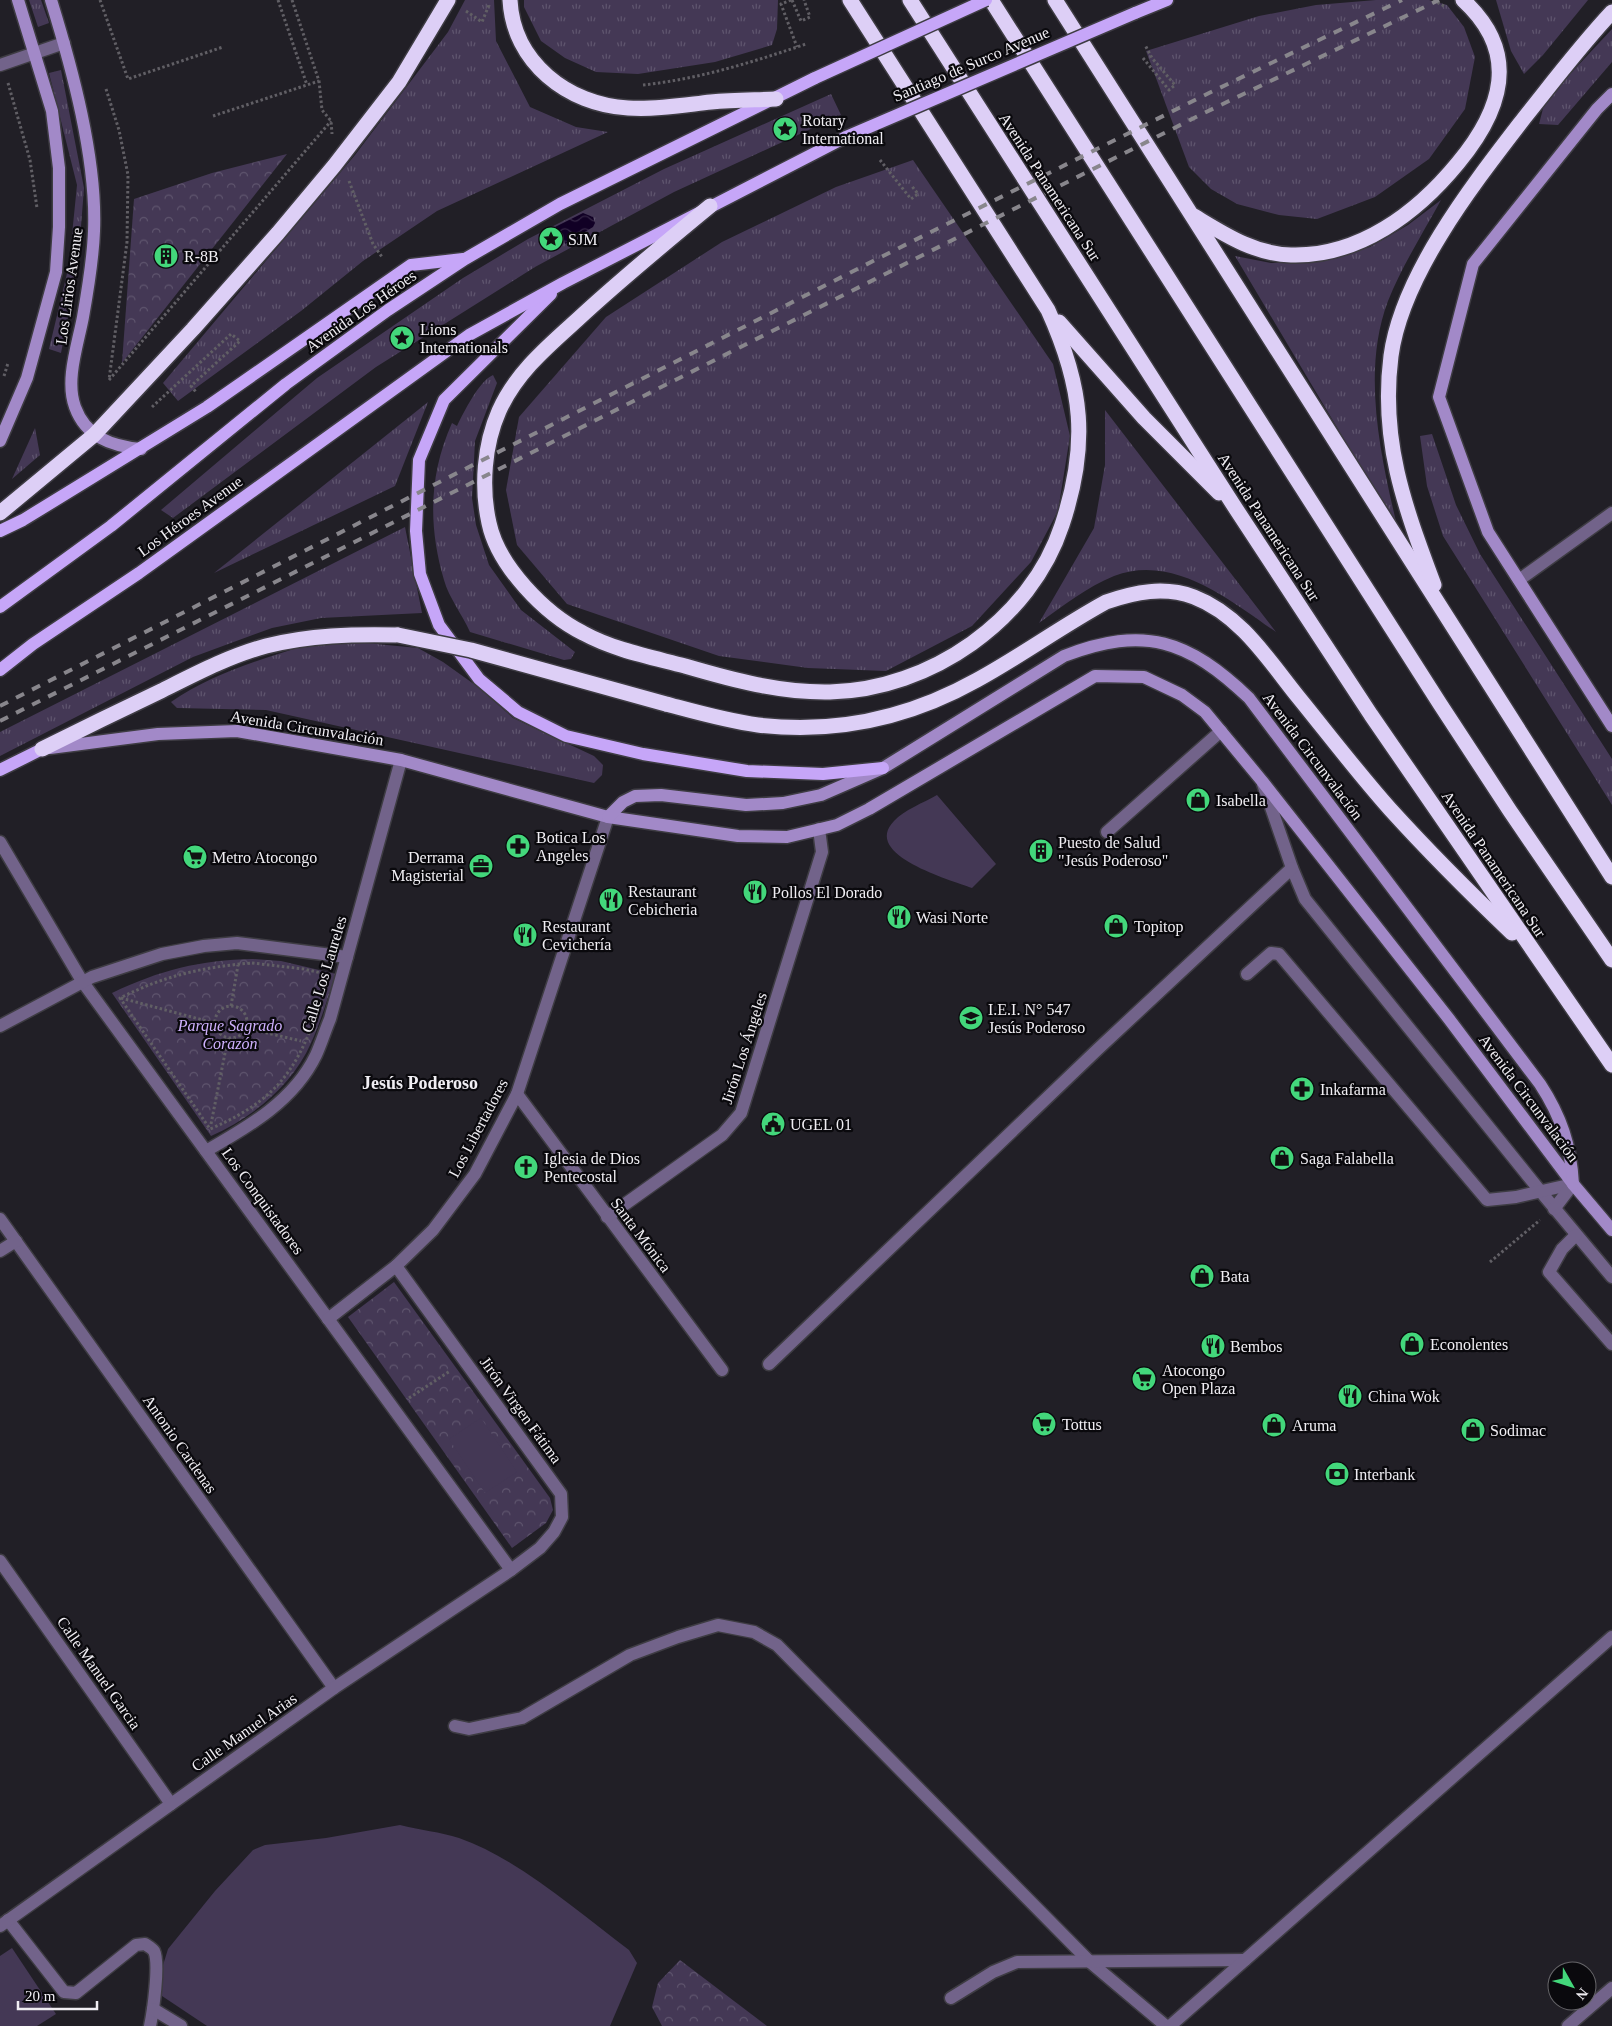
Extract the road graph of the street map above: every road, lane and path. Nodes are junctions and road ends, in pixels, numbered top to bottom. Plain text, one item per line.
1 (18, 0) edge
2 (51, 0) edge
3 (100, 0) edge
4 (278, 0) edge
5 (292, 0) edge
6 (491, 0) edge
7 (510, 0) edge
8 (791, 0) edge
9 (804, 0) edge
10 (850, 0) edge
11 (910, 0) edge
12 (986, 0) edge
13 (991, 0) edge
14 (1055, 0) edge
15 (1167, 0) edge
16 (1433, 0) edge
17 (1463, 0) edge
18 (454, 3) edge
19 (1448, 8) dead end
20 (1612, 12) edge
21 (64, 43) junction
22 (806, 44) dead end
23 (1145, 45) dead end
24 (223, 46) dead end
25 (797, 47) junction
26 (35, 53) junction
27 (1143, 58) dead end
28 (0, 65) edge
29 (6, 77) dead end
30 (319, 81) junction
31 (307, 85) junction
32 (106, 89) dead end
33 (1612, 94) edge
34 (776, 99) junction
35 (627, 108) junction
36 (213, 116) dead end
37 (331, 121) junction
38 (880, 160) dead end
39 (334, 166) junction
40 (911, 185) dead end
41 (710, 206) junction
42 (1191, 214) junction
43 (37, 217) dead end
44 (382, 257) dead end
45 (465, 259) junction
46 (563, 283) junction
47 (1048, 310) junction
48 (11, 354) dead end
49 (2, 383) dead end
50 (207, 407) junction
51 (151, 408) dead end
52 (94, 435) junction
53 (0, 441) edge
54 (141, 449) junction
55 (1236, 509) junction
56 (0, 513) edge
57 (1612, 513) edge
58 (0, 531) edge
59 (1519, 580) junction
60 (0, 607) edge
61 (1444, 612) junction
62 (0, 670) edge
63 (1612, 726) edge
64 (1221, 731) junction
65 (42, 749) junction
66 (401, 760) junction
67 (883, 768) junction
68 (0, 770) edge
69 (1262, 781) junction
70 (608, 817) junction
71 (819, 829) junction
72 (1107, 832) dead end
73 (0, 842) edge
74 (1292, 868) junction
75 (1612, 877) edge
76 (347, 957) junction
77 (1536, 957) junction
78 (1612, 960) edge
79 (238, 964) junction
80 (1247, 974) dead end
81 (82, 981) junction
82 (120, 998) junction
83 (231, 1006) junction
84 (214, 1023) junction
85 (0, 1026) edge
86 (246, 1028) junction
87 (228, 1038) junction
88 (306, 1043) junction
89 (1611, 1065) edge
90 (517, 1094) junction
91 (210, 1129) junction
92 (206, 1151) junction
93 (1573, 1184) junction
94 (1541, 1192) junction
95 (1554, 1209) junction
96 (607, 1217) junction
97 (0, 1219) edge
98 (1612, 1230) edge
99 (1576, 1235) junction
100 (16, 1242) junction
101 (0, 1251) edge
102 (1490, 1262) dead end
103 (396, 1266) junction
104 (1612, 1277) edge
105 (328, 1319) junction
106 (1612, 1344) edge
107 (465, 1361) junction
108 (769, 1364) dead end
109 (722, 1370) dead end
110 (404, 1390) dead end
111 (410, 1398) junction
112 (394, 1409) junction
113 (0, 1561) edge
114 (511, 1570) junction
115 (1612, 1637) edge
116 (334, 1688) junction
117 (455, 1726) dead end
118 (171, 1804) junction
119 (2, 1923) edge
120 (1245, 1960) junction
121 (1090, 1962) junction
122 (1612, 1988) edge
123 (951, 1998) dead end
124 (153, 2009) junction
125 (150, 2026) edge
126 (181, 2026) edge
127 (1166, 2026) edge
128 (1170, 2026) edge
129 (1568, 2026) edge

1 - 26 street, Los Lirios Avenue
2 - 21 street, Los Lirios Avenue
3 - 24 path
4 - 31 path
5 - 30 path
6 - 18 path
7 - 35 highway
8 - 9 path
8 - 25 path
10 - 47 highway
11 - 55 highway, Avenida Panamericana Sur
12 - 34 main road, bridge
13 - 78 highway
14 - 42 highway
15 - 41 main road, Santiago de Surco Avenue, bridge
16 - 19 path
17 - 42 highway
18 - 39 highway
20 - 61 highway
21 - 26 street
21 - 52 street, Los Lirios Avenue
22 - 25 path
23 - 27 path
25 - 35 path
26 - 28 street
26 - 53 street, Los Lirios Avenue
29 - 43 path
30 - 31 path
30 - 37 path
31 - 36 path
32 - 37 path
33 - 59 street
34 - 35 highway
34 - 45 main road, Avenida Los Héroes
37 - 39 path
38 - 40 path
39 - 44 path
39 - 52 highway
41 - 46 main road
41 - 47 highway
42 - 61 highway
45 - 50 main road
45 - 60 main road, Avenida Los Héroes
46 - 62 main road
46 - 67 main road
47 - 55 highway
48 - 49 path
50 - 51 path
50 - 54 main road
52 - 54 street, Los Lirios Avenue
52 - 56 highway
54 - 58 main road
55 - 77 highway, Avenida Panamericana Sur
57 - 59 street
59 - 63 street
61 - 75 highway
64 - 69 street, Avenida Circunvalación
64 - 71 street, Avenida Circunvalación
64 - 72 street
65 - 66 street, Avenida Circunvalación
65 - 68 main road, Avenida Circunvalación
65 - 77 highway, bridge
66 - 70 street, Avenida Circunvalación
66 - 76 street, Calle Los Laureles
67 - 70 street, Avenida Circunvalación
67 - 93 street, Avenida Circunvalación
69 - 74 street
69 - 93 street, Avenida Circunvalación
70 - 71 street, Avenida Circunvalación
70 - 90 street, Los Libertadores
71 - 96 street, Jirón Los Ángeles
73 - 81 street, Los Conquistadores
74 - 94 street
74 - 108 street
76 - 81 street
76 - 92 street, Calle Los Laureles
77 - 89 highway, Avenida Panamericana Sur
79 - 82 path
79 - 83 path
79 - 88 path
80 - 94 street
81 - 82 path
81 - 85 street
81 - 92 street, Los Conquistadores
82 - 84 path
82 - 91 path
83 - 84 path
83 - 86 path
84 - 87 path
86 - 87 path
86 - 88 path
87 - 91 path
88 - 91 path
90 - 96 street, Santa Mónica
90 - 103 street, Los Libertadores
91 - 92 path
92 - 105 street, Los Conquistadores
93 - 94 street
93 - 95 street
93 - 98 street
94 - 95 street
95 - 99 street
95 - 102 path
96 - 109 street, Santa Mónica
97 - 100 street, Antonio Cardenas
99 - 104 street
99 - 106 street
100 - 101 street
100 - 116 street, Antonio Cardenas
103 - 105 street, Los Libertadores
103 - 107 street, Jirón Virgen Fátima
105 - 112 street, Los Conquistadores
107 - 111 path
107 - 114 street, Jirón Virgen Fátima
110 - 111 path
111 - 112 path
112 - 114 street, Los Conquistadores
113 - 118 street, Calle Manuel Garcia
114 - 116 street, Calle Manuel Arias
115 - 120 street
116 - 118 street, Calle Manuel Arias
117 - 121 street
118 - 119 street, Calle Manuel Arias
119 - 124 street
120 - 121 street
120 - 128 street
121 - 123 street
121 - 127 street
122 - 129 street
124 - 125 street
124 - 126 street

